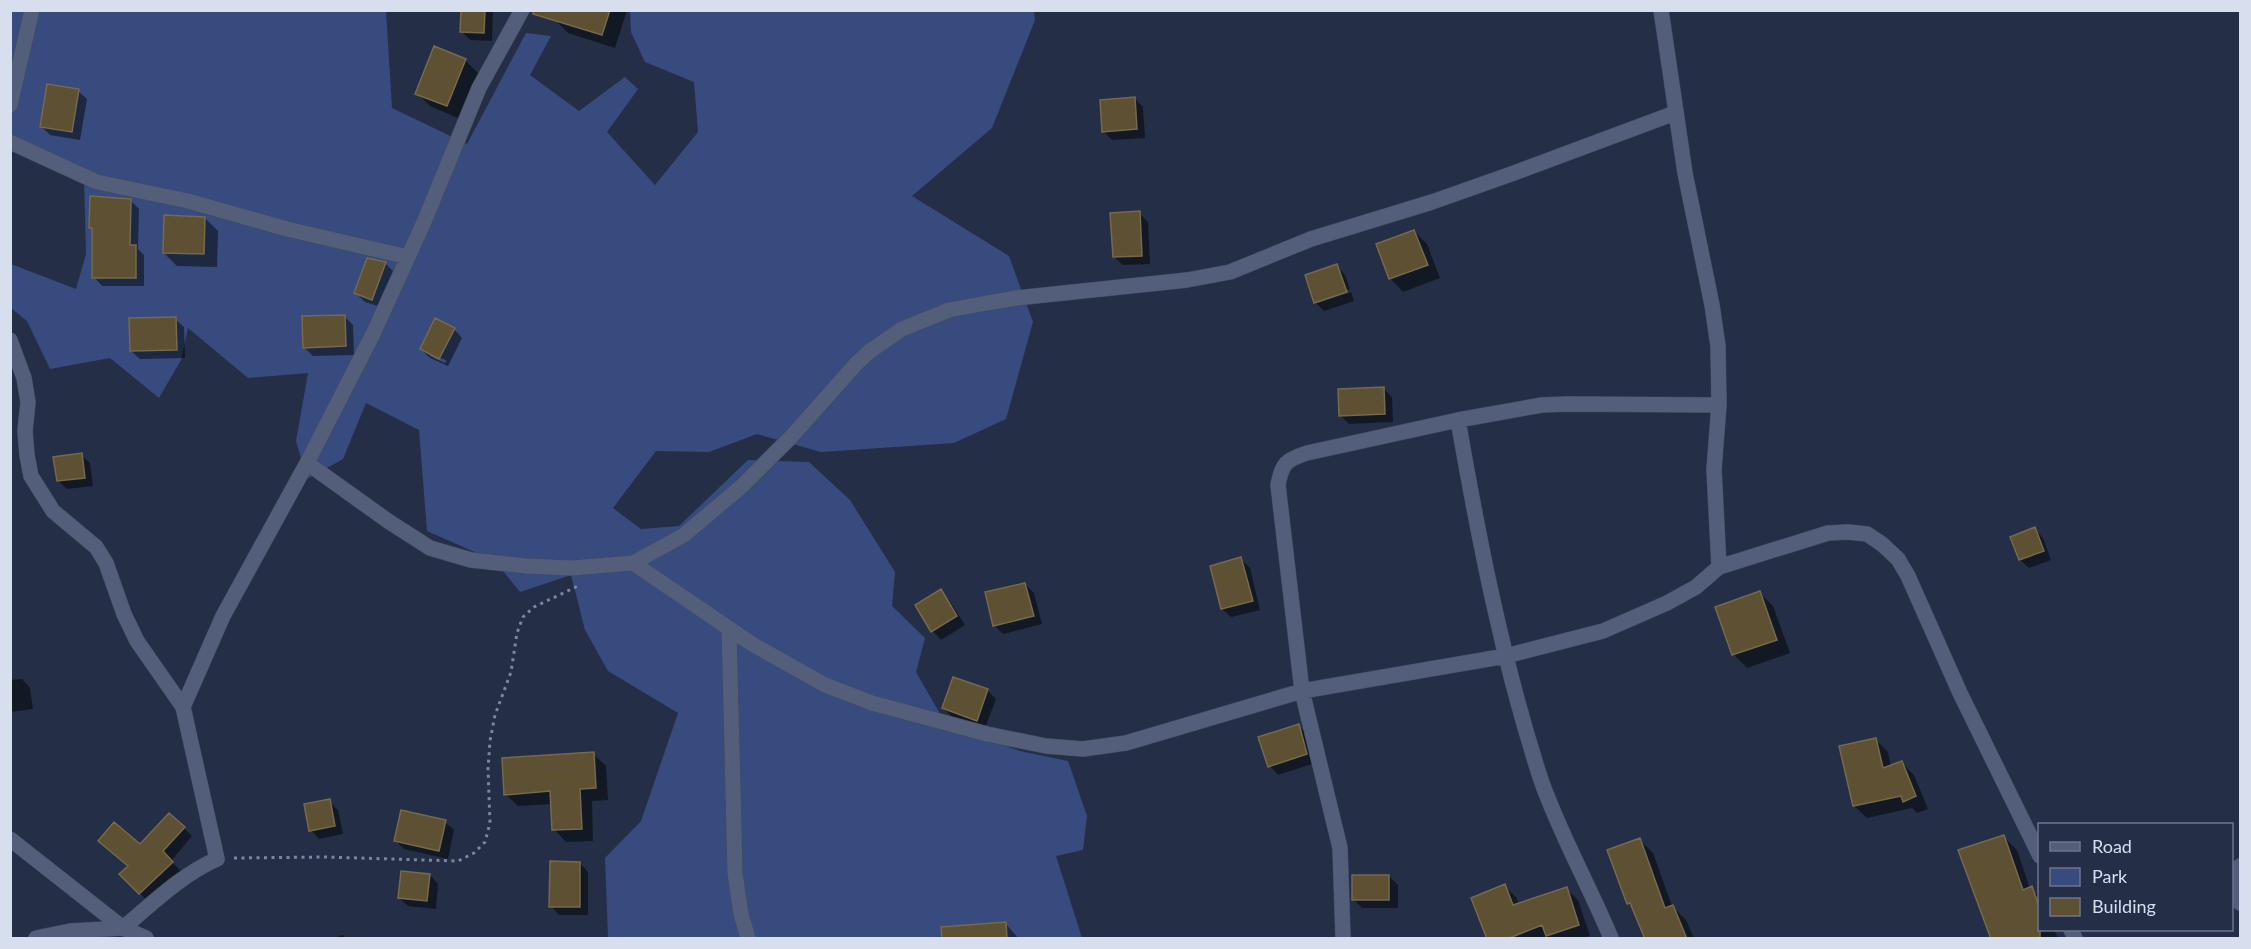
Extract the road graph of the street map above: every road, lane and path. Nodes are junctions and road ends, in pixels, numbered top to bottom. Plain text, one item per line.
1 (32, 10) edge
2 (522, 10) edge
3 (1661, 10) edge
4 (11, 98) edge
5 (1675, 113) junction
6 (10, 142) edge
7 (408, 257) junction
8 (10, 340) edge
9 (1719, 405) junction
10 (1458, 420) junction
11 (306, 463) junction
12 (633, 563) junction
13 (1719, 567) junction
14 (586, 583) dead end
15 (729, 628) junction
16 (1506, 656) junction
17 (1302, 691) junction
18 (183, 707) junction
19 (10, 839) edge
20 (2038, 852) edge
21 (217, 859) junction
22 (2241, 866) edge
23 (2241, 903) edge
24 (123, 928) junction
25 (36, 939) edge
26 (147, 939) edge
27 (748, 939) edge
28 (1343, 939) edge
29 (1611, 939) edge

1 - 4 street
2 - 7 street
3 - 5 street
5 - 9 street
5 - 12 street
6 - 7 street
7 - 11 street
8 - 18 street
9 - 10 street
9 - 13 street
10 - 16 street
10 - 17 street
11 - 12 street
11 - 18 street
12 - 15 street
13 - 16 street
13 - 20 street
14 - 21 path
15 - 17 street
15 - 27 street
16 - 17 street
16 - 29 street
17 - 28 street
18 - 21 street
19 - 24 street
21 - 24 street
22 - 23 street
24 - 25 street
24 - 26 street

